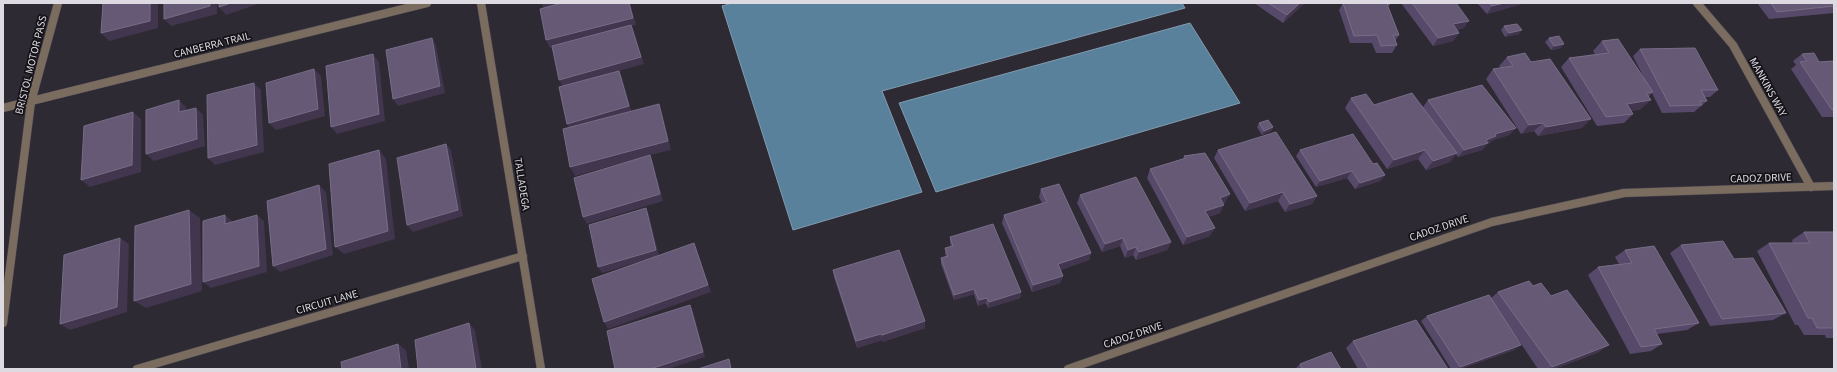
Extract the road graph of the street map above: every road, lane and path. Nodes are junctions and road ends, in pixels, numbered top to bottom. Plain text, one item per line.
1 (58, 3) edge
2 (427, 3) edge
3 (481, 3) edge
4 (1697, 3) edge
5 (31, 102) junction
6 (3, 108) edge
7 (1834, 186) edge
8 (1811, 187) junction
9 (523, 256) junction
10 (3, 323) edge
11 (138, 369) edge
12 (541, 369) edge
13 (1068, 369) edge

1 - 5 street, BRISTOL MOTOR PASS
2 - 5 street, CANBERRA TRAIL
3 - 9 street, TALLADEGA
4 - 8 street, MANKINS WAY
5 - 6 street, CANBERRA TRAIL
5 - 10 street, BRISTOL MOTOR PASS
7 - 8 street, CADOZ DRIVE
8 - 13 street, CADOZ DRIVE
9 - 11 street, CIRCUIT LANE
9 - 12 street, TALLADEGA

